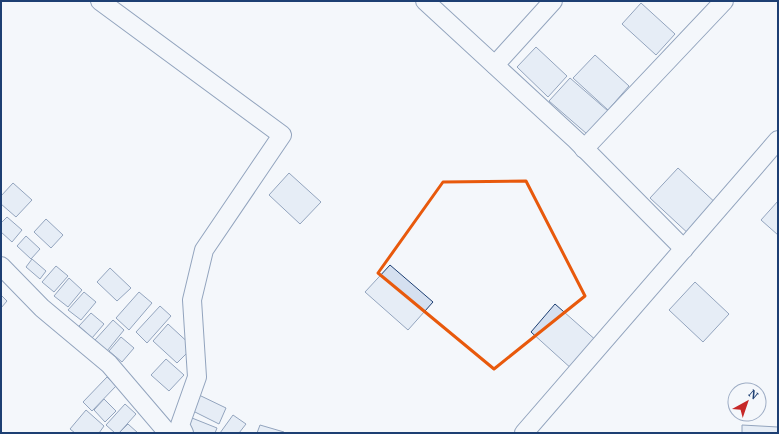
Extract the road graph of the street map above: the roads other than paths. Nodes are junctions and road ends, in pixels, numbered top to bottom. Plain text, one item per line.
1 (100, 1) edge
2 (425, 1) edge
3 (553, 1) edge
4 (724, 1) edge
5 (495, 65) junction
6 (778, 140) edge
7 (584, 149) junction
8 (684, 249) junction
9 (1, 266) edge
10 (168, 433) edge
11 (184, 433) edge
12 (524, 433) edge

1 - 11 street
2 - 5 street
3 - 5 street
4 - 7 street
5 - 7 street
6 - 8 street
7 - 8 street
8 - 12 street
9 - 10 street

